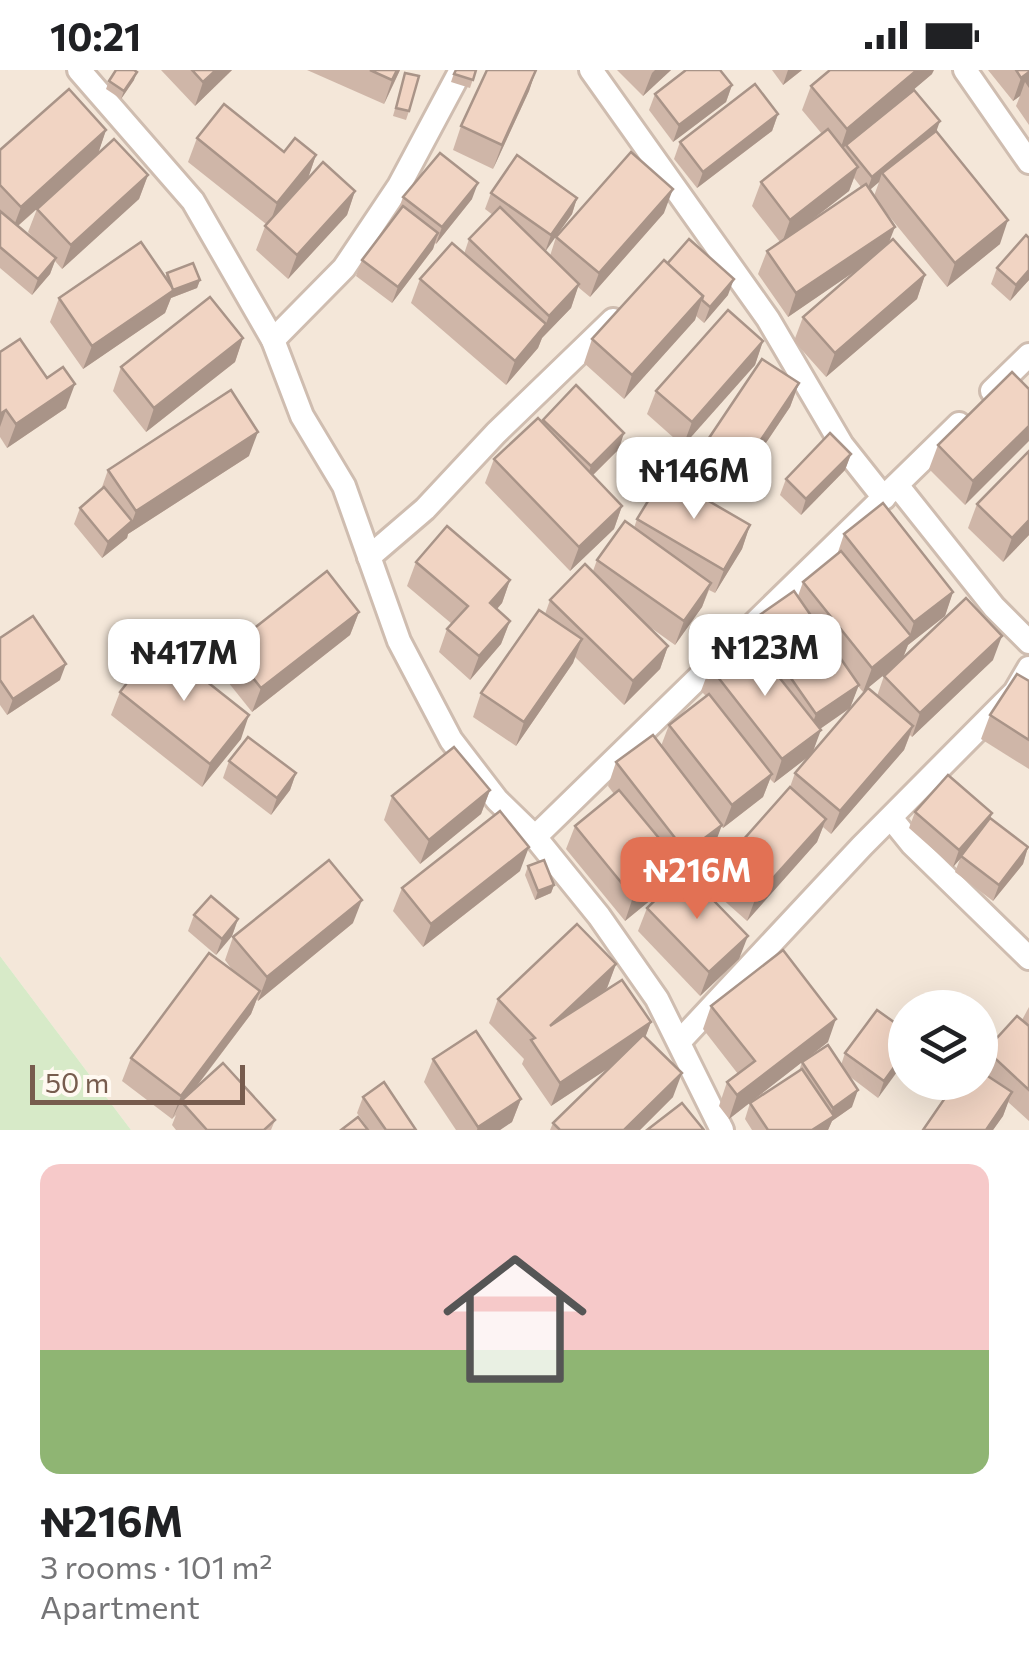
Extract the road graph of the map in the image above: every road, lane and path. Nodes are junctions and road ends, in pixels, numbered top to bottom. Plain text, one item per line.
1 (79, 70) edge
2 (461, 70) edge
3 (591, 70) edge
4 (965, 70) edge
5 (1029, 162) edge
6 (630, 304) edge
7 (272, 340) junction
8 (1029, 356) edge
9 (891, 492) junction
10 (369, 557) junction
11 (1029, 642) edge
12 (1029, 668) edge
13 (892, 818) junction
14 (535, 837) junction
15 (1029, 958) edge
16 (680, 1042) junction
17 (722, 1130) edge

1 - 7 street
2 - 7 street
3 - 9 street
4 - 5 street
6 - 10 street
7 - 10 street
8 - 9 street
9 - 11 street
9 - 14 street
10 - 14 street
12 - 13 street
13 - 15 street
13 - 16 street
14 - 16 street
16 - 17 street

